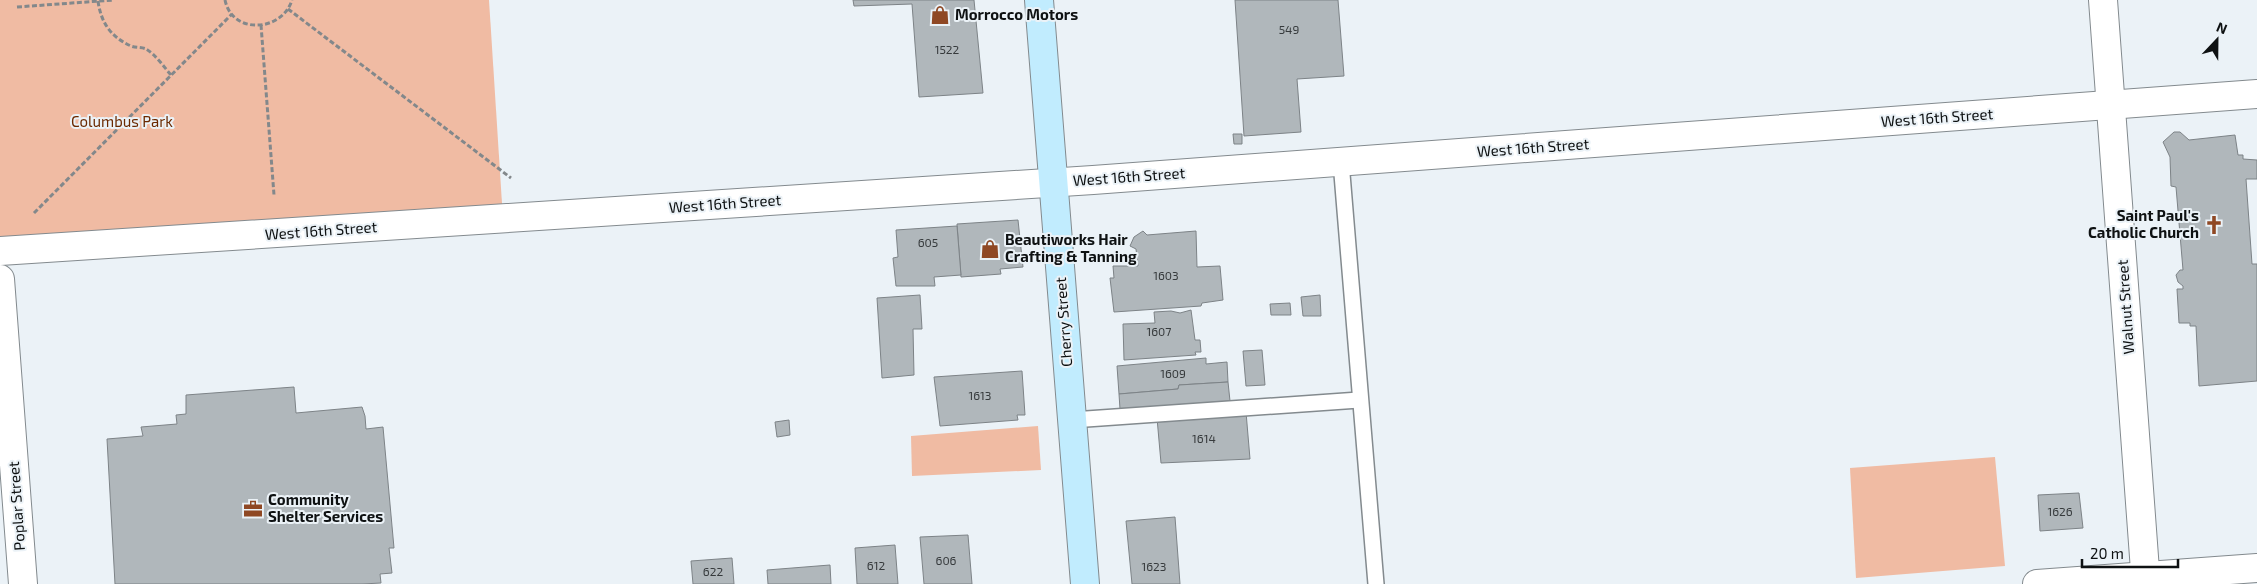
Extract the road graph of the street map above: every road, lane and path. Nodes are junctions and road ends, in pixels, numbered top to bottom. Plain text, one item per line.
1 (114, 0) edge
2 (225, 0) edge
3 (292, 0) edge
4 (1039, 0) edge
5 (2103, 0) edge
6 (98, 1) edge
7 (61, 2) edge
8 (18, 7) dead end
9 (288, 9) junction
10 (232, 14) junction
11 (261, 25) junction
12 (171, 75) junction
13 (2257, 94) edge
14 (2111, 105) junction
15 (1341, 162) junction
16 (511, 178) dead end
17 (1054, 183) junction
18 (274, 195) dead end
19 (34, 212) dead end
20 (0, 252) edge
21 (0, 279) edge
22 (1359, 400) junction
23 (1072, 420) junction
24 (2257, 568) edge
25 (2146, 580) edge
26 (24, 584) edge
27 (1085, 584) edge
28 (1376, 584) edge
29 (2037, 584) edge

1 - 6 path
2 - 10 path
3 - 9 path
4 - 17 street, Cherry Street
5 - 14 street, Walnut Street
6 - 7 path
6 - 12 path
7 - 8 path
9 - 11 path
9 - 16 path
10 - 11 path
10 - 12 path
11 - 18 path
12 - 19 path
13 - 14 street, West 16th Street
14 - 15 street, West 16th Street
14 - 25 street, Walnut Street
15 - 17 street, West 16th Street
15 - 22 lane
17 - 20 street, West 16th Street
17 - 23 street, Cherry Street
21 - 26 street, Poplar Street
22 - 23 lane
22 - 28 lane
23 - 27 street, Cherry Street
24 - 25 street
25 - 29 street

